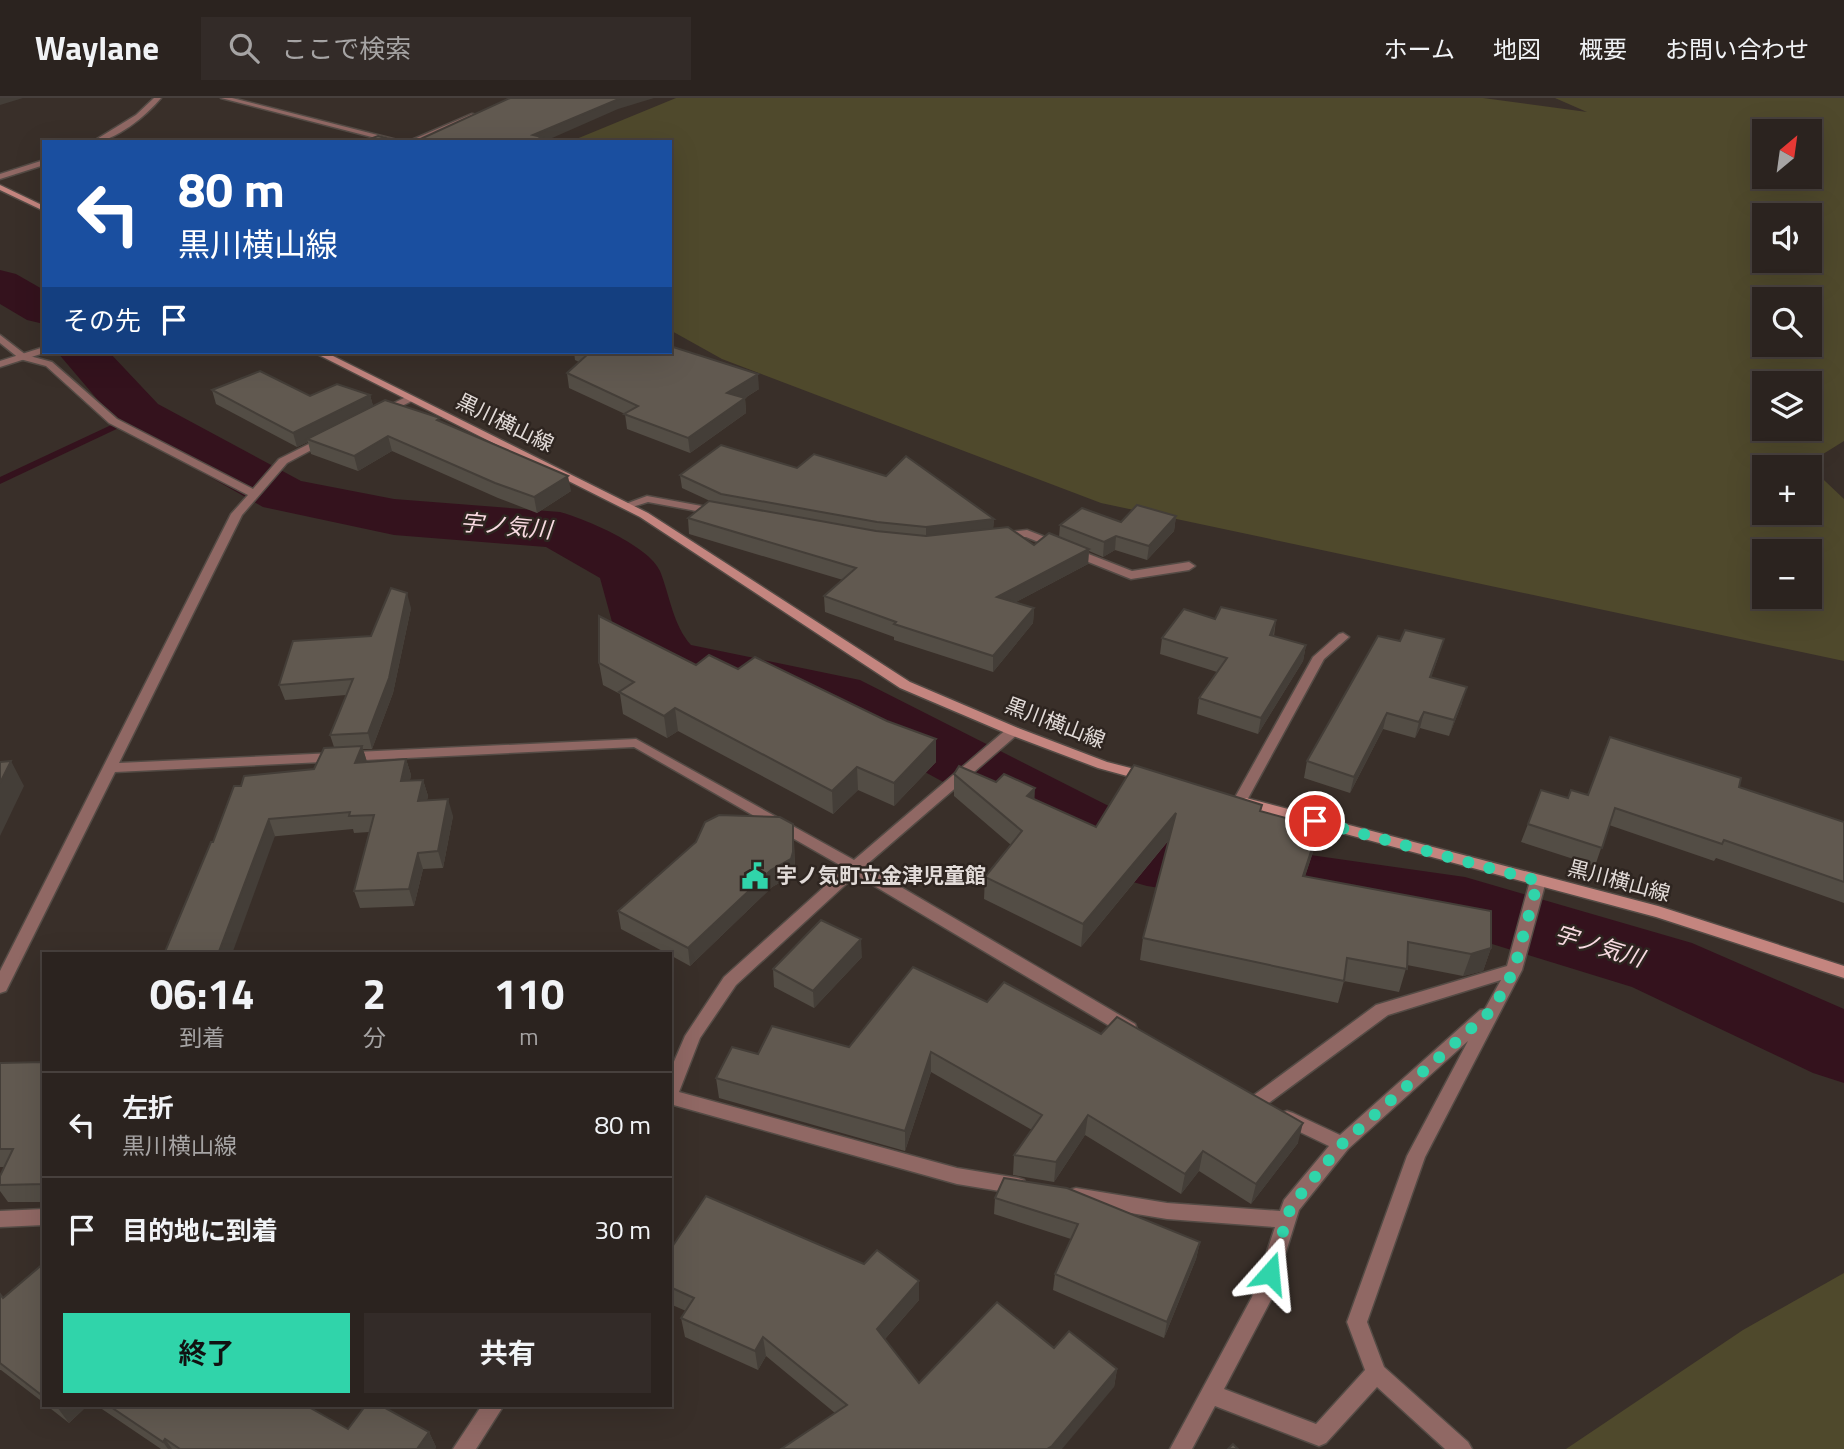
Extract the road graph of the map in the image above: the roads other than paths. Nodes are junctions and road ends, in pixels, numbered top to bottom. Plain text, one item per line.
1 (158, 98) edge
2 (224, 98) edge
3 (480, 113) edge
4 (99, 140) edge
5 (393, 140) edge
6 (416, 140) edge
7 (42, 163) edge
8 (0, 177) edge
9 (0, 187) edge
10 (42, 208) edge
11 (0, 338) edge
12 (42, 351) edge
13 (322, 354) edge
14 (23, 357) junction
15 (0, 364) edge
16 (408, 398) junction
17 (374, 416) edge
18 (340, 433) edge
19 (255, 491) junction
20 (626, 506) junction
21 (728, 514) edge
22 (989, 538) edge
23 (1189, 566) dead end
24 (1343, 637) dead end
25 (1013, 731) junction
26 (109, 768) junction
27 (1166, 781) edge
28 (1234, 800) joint
29 (855, 867) junction
30 (1538, 881) junction
31 (1514, 970) junction
32 (1844, 972) edge
33 (0, 987) edge
34 (1493, 1009) junction
35 (1138, 1034) edge
36 (677, 1059) edge
37 (672, 1085) edge
38 (672, 1096) edge
39 (1342, 1144) junction
40 (1036, 1189) edge
41 (1062, 1194) edge
42 (42, 1217) edge
43 (0, 1219) edge
44 (1287, 1220) junction
45 (1376, 1373) junction
46 (1211, 1394) junction
47 (493, 1407) edge
48 (1321, 1443) edge
49 (464, 1449) edge
50 (1181, 1449) edge
51 (1461, 1449) edge

1 - 4 street
2 - 5 street
3 - 6 street
7 - 8 street
9 - 10 main road
11 - 14 street
12 - 14 street
13 - 16 main road, 黒川横山線
14 - 15 street
14 - 19 street
16 - 17 street
16 - 20 main road, 黒川横山線
18 - 19 street
19 - 26 street
20 - 21 street
20 - 25 main road, 黒川横山線
22 - 23 street
24 - 28 street
25 - 27 main road, 黒川横山線
25 - 29 street
26 - 29 street
26 - 33 street
28 - 30 main road, 黒川横山線
29 - 35 street
29 - 36 street
30 - 31 street
30 - 32 main road, 黒川横山線
31 - 34 street
31 - 39 street
34 - 39 street
34 - 45 street
36 - 37 street
38 - 40 street
39 - 44 street
41 - 44 street
42 - 43 street
44 - 46 street
45 - 48 street
45 - 51 street
46 - 48 street
46 - 50 street
47 - 49 street

